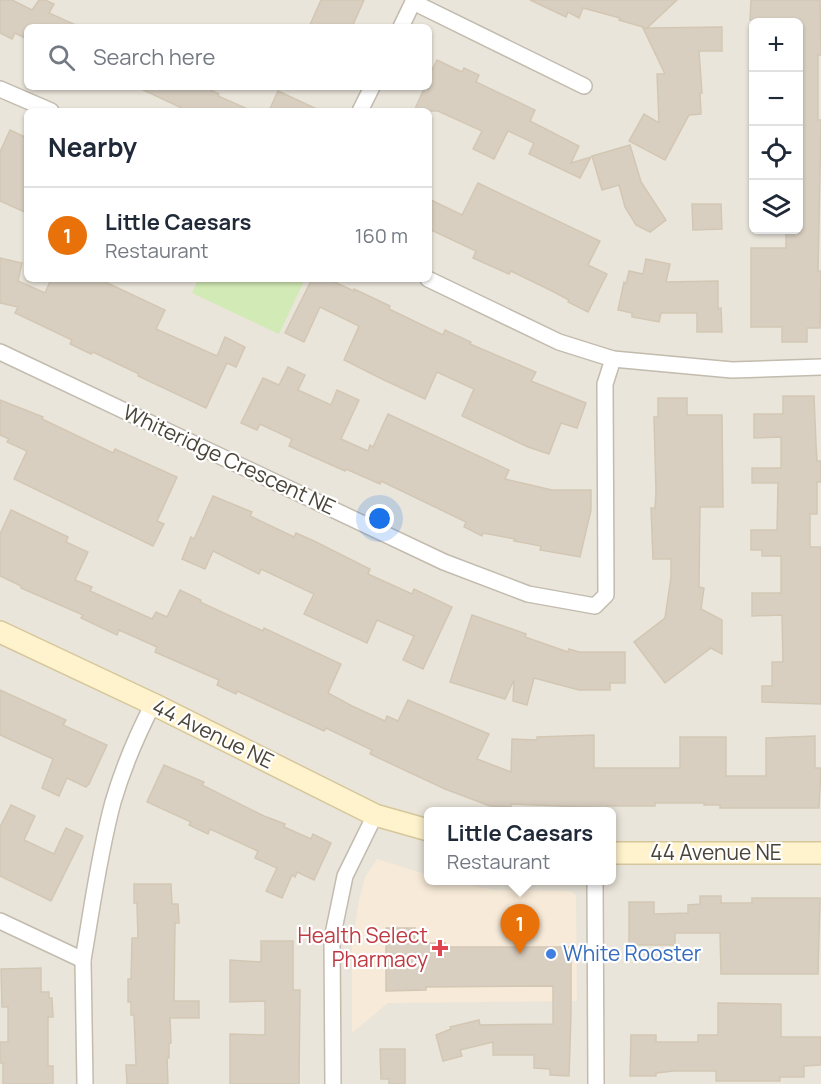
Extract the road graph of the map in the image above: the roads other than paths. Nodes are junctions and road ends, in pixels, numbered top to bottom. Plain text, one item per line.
1 (414, 1) edge
2 (402, 24) edge
3 (584, 86) dead end
4 (0, 89) edge
5 (370, 90) edge
6 (44, 108) edge
7 (362, 108) edge
8 (432, 281) edge
9 (0, 352) edge
10 (613, 359) junction
11 (821, 367) edge
12 (0, 632) edge
13 (153, 704) junction
14 (375, 814) junction
15 (424, 829) edge
16 (616, 853) edge
17 (821, 853) edge
18 (595, 885) edge
19 (0, 921) edge
20 (83, 960) junction
21 (85, 1084) edge
22 (333, 1084) edge
23 (596, 1084) edge

1 - 2 street
1 - 3 street
4 - 6 street
5 - 7 street
8 - 10 street
9 - 10 street, Whiteridge Crescent NE
10 - 11 street
12 - 13 street, 44 Avenue NE
13 - 14 street, 44 Avenue NE
13 - 20 street
14 - 15 street, 44 Avenue NE
14 - 22 street
16 - 17 street, 44 Avenue NE
18 - 23 street
19 - 20 street
20 - 21 street

